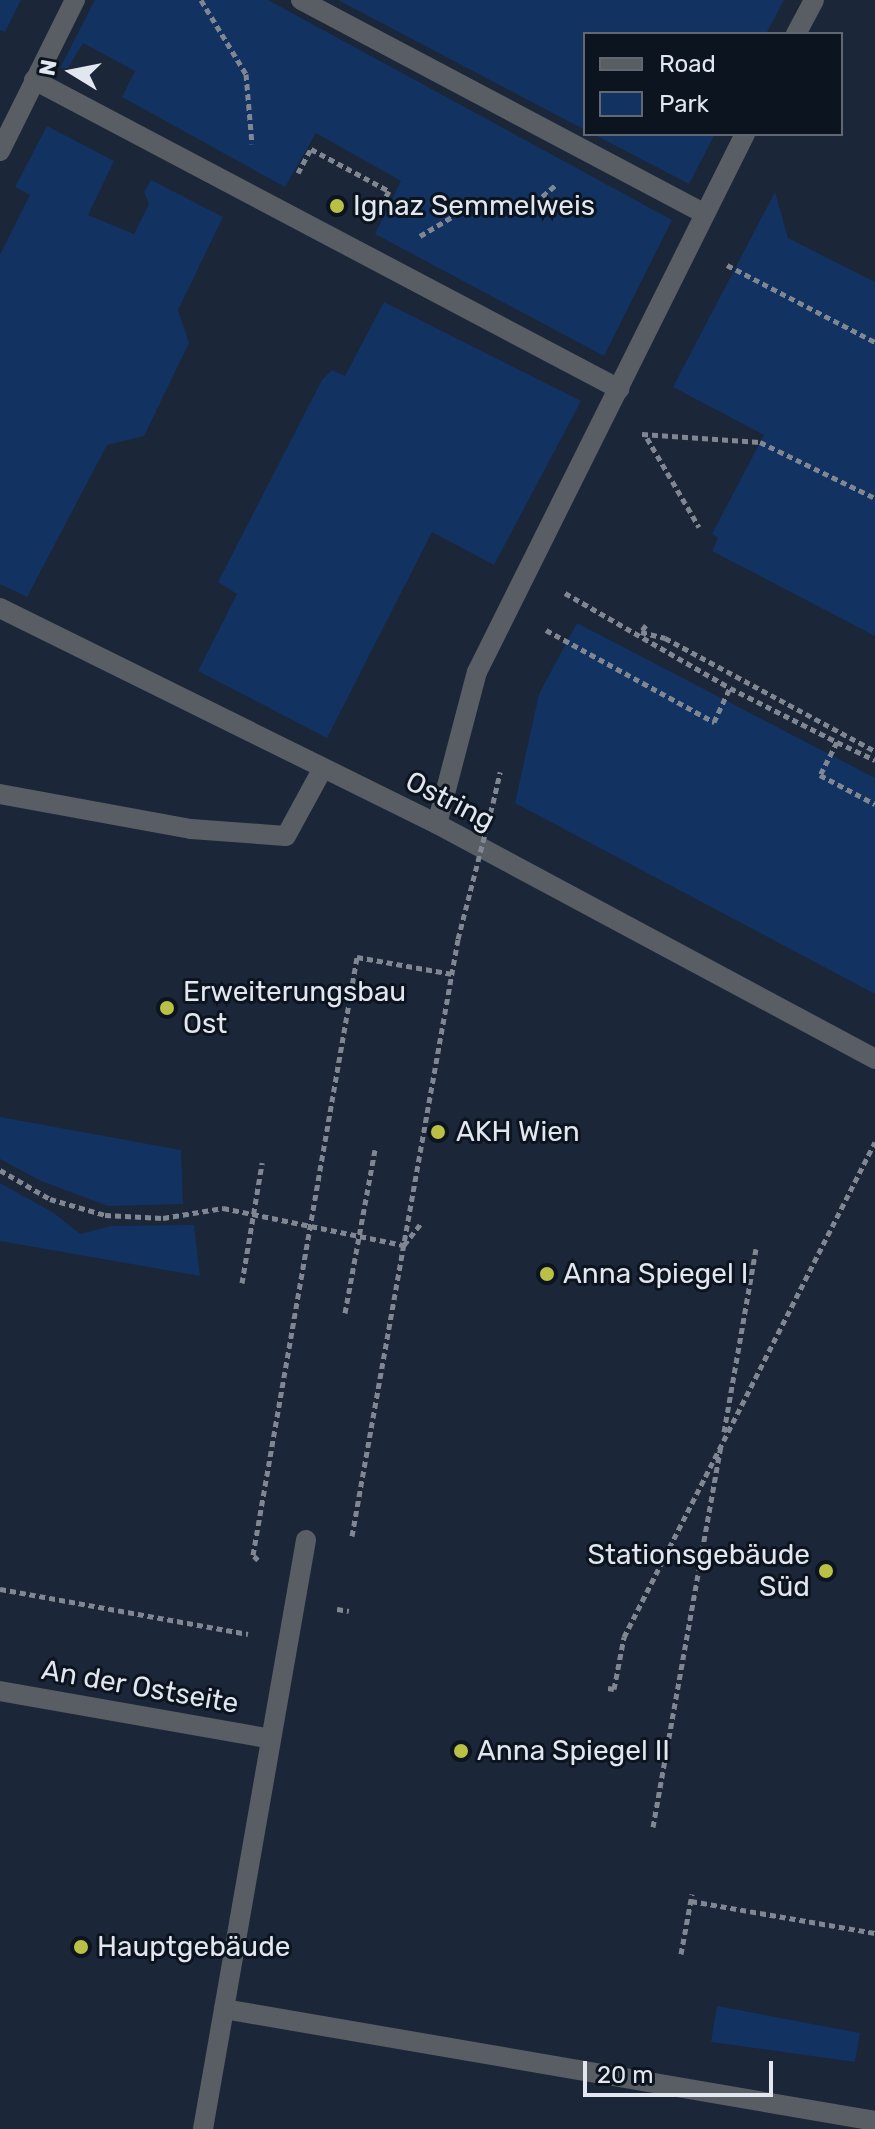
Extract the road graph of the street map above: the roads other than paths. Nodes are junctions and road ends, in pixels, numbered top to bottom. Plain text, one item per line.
1 (75, 0) edge
2 (301, 0) edge
3 (814, 0) edge
4 (797, 32) edge
5 (34, 80) junction
6 (744, 136) edge
7 (0, 151) edge
8 (704, 213) junction
9 (619, 389) junction
10 (0, 608) edge
11 (322, 770) junction
12 (0, 794) edge
13 (437, 824) junction
14 (873, 1052) edge
15 (306, 1540) dead end
16 (0, 1691) edge
17 (271, 1739) junction
18 (224, 2009) junction
19 (875, 2121) edge
20 (203, 2129) edge

1 - 5 lane
2 - 8 lane
3 - 4 lane
5 - 7 lane
5 - 9 lane
6 - 8 lane
8 - 9 lane
9 - 13 lane
10 - 11 lane, Ostring
11 - 12 lane
11 - 13 lane, Ostring
13 - 14 lane, Ostring
15 - 17 lane
16 - 17 lane, An der Ostseite
17 - 18 lane
18 - 19 lane
18 - 20 lane

